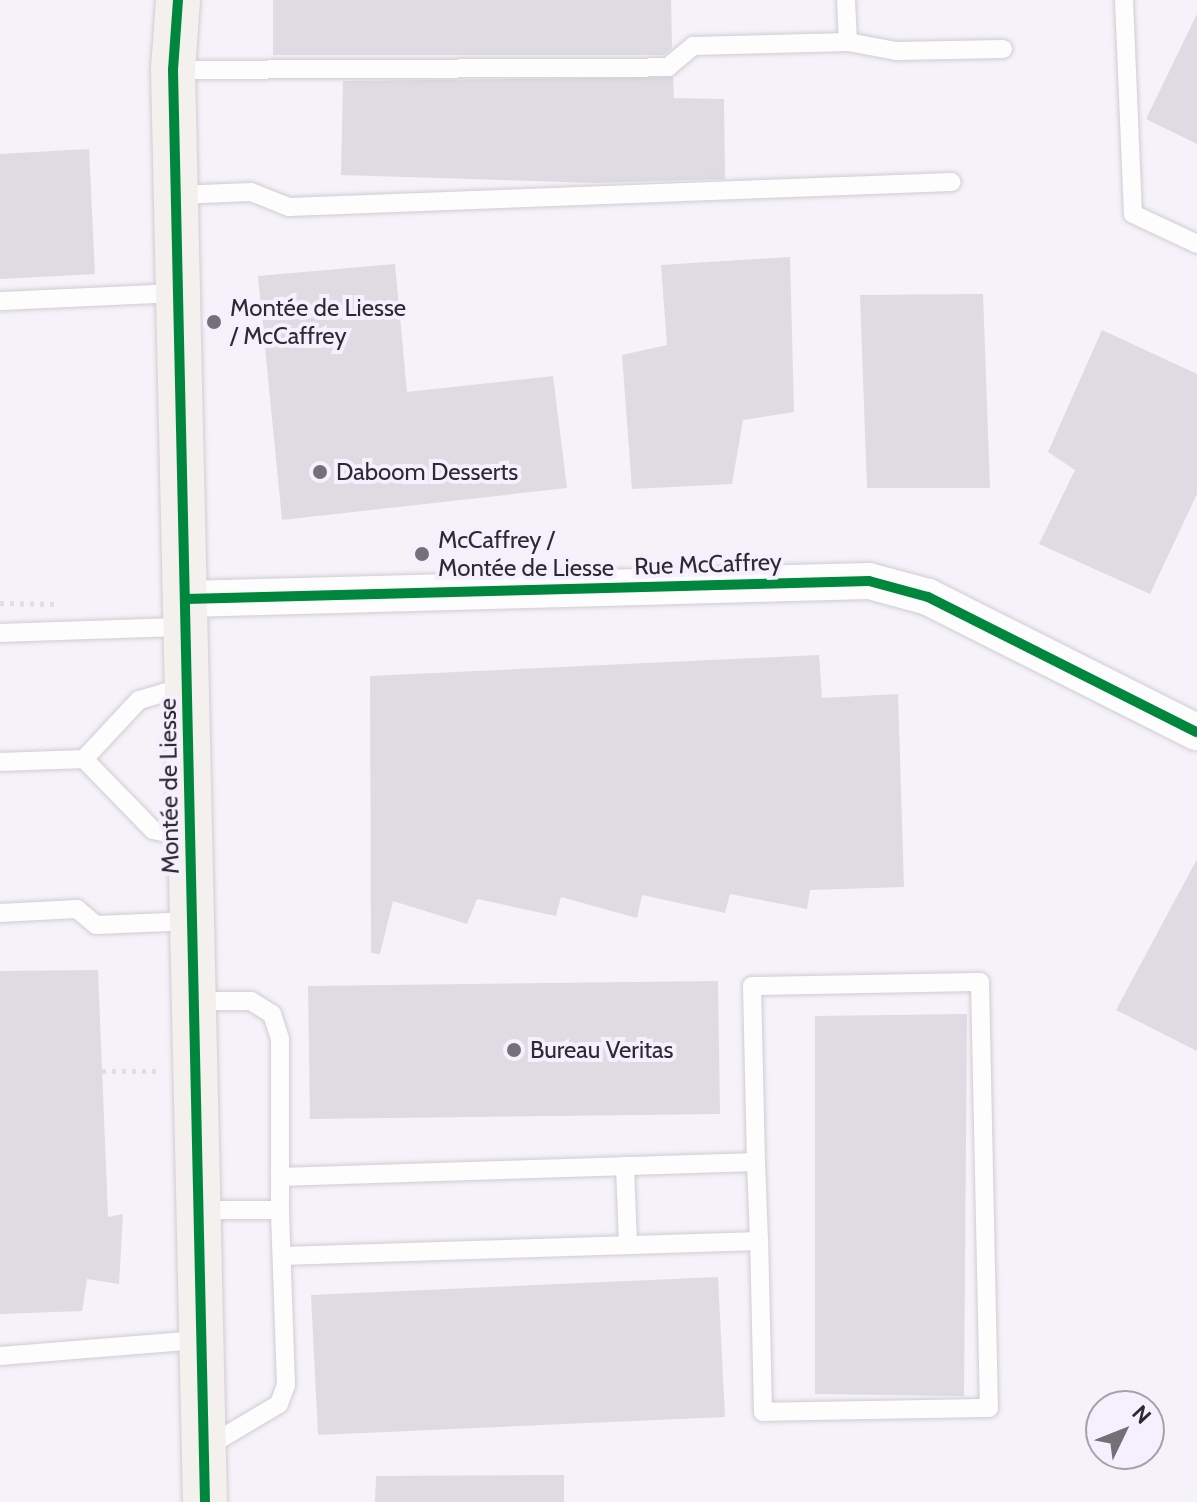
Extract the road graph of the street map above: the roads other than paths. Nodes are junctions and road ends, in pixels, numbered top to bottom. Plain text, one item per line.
1 (164, 0) edge
2 (178, 0) edge
3 (846, 0) edge
4 (1124, 0) edge
5 (848, 42) junction
6 (1003, 49) dead end
7 (173, 70) junction
8 (952, 182) dead end
9 (177, 195) junction
10 (1197, 244) edge
11 (179, 293) junction
12 (0, 301) edge
13 (186, 613) junction
14 (0, 633) edge
15 (187, 686) junction
16 (1197, 732) edge
17 (84, 759) junction
18 (0, 762) edge
19 (190, 838) junction
20 (0, 913) edge
21 (192, 921) junction
22 (194, 1001) junction
23 (756, 1162) junction
24 (625, 1166) junction
25 (280, 1177) junction
26 (198, 1210) junction
27 (280, 1210) junction
28 (759, 1241) junction
29 (628, 1245) junction
30 (282, 1256) junction
31 (201, 1340) junction
32 (0, 1356) edge
33 (204, 1449) junction
34 (205, 1502) edge

1 - 7 street, Montée de Liesse
2 - 7 street, Montée de Liesse
3 - 5 lane
4 - 10 lane
5 - 6 lane
5 - 7 lane
7 - 9 street, Montée de Liesse
8 - 9 lane
9 - 11 street, Montée de Liesse
11 - 12 lane
11 - 13 street, Montée de Liesse
13 - 14 lane
13 - 15 street, Montée de Liesse
13 - 16 street, Rue McCaffrey
15 - 17 lane
15 - 19 street, Montée de Liesse
17 - 18 lane
17 - 19 lane
19 - 21 street, Montée de Liesse
20 - 21 lane
21 - 22 street, Montée de Liesse
22 - 25 lane
22 - 26 street, Montée de Liesse
23 - 24 lane
23 - 28 lane
23 - 28 lane
24 - 25 lane
24 - 29 lane
25 - 27 lane
26 - 27 lane
26 - 31 street, Montée de Liesse
27 - 30 lane
28 - 29 lane
29 - 30 lane
30 - 33 lane
31 - 32 lane
31 - 33 street, Montée de Liesse
33 - 34 street, Montée de Liesse

